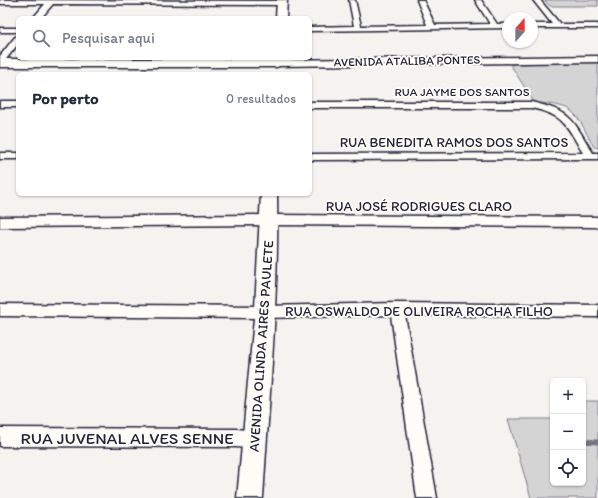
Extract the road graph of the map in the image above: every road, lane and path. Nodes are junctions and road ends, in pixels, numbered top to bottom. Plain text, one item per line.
1 (352, 0) edge
2 (420, 0) edge
3 (478, 0) edge
4 (536, 0) edge
5 (52, 1) edge
6 (0, 2) edge
7 (282, 2) edge
8 (39, 16) edge
9 (280, 16) edge
10 (495, 26) junction
11 (502, 26) edge
12 (538, 26) edge
13 (558, 26) junction
14 (598, 26) edge
15 (432, 27) junction
16 (358, 28) junction
17 (312, 29) edge
18 (0, 30) edge
19 (16, 30) edge
20 (16, 42) edge
21 (598, 59) edge
22 (0, 62) edge
23 (277, 65) edge
24 (0, 104) edge
25 (16, 104) edge
26 (312, 105) edge
27 (0, 156) edge
28 (16, 156) edge
29 (312, 156) edge
30 (594, 156) edge
31 (269, 196) edge
32 (270, 220) junction
33 (0, 222) edge
34 (598, 222) edge
35 (397, 309) junction
36 (0, 310) edge
37 (598, 311) edge
38 (266, 312) junction
39 (0, 437) edge
40 (253, 440) junction
41 (250, 498) edge
42 (427, 498) edge

1 - 16 street
2 - 15 street
3 - 10 street
4 - 13 street
5 - 6 street
5 - 7 street
5 - 8 street
7 - 9 street
10 - 11 street
10 - 15 street
12 - 13 street
13 - 14 street
15 - 16 street
16 - 17 street
18 - 19 street
20 - 22 street
21 - 23 street, AVENIDA ATALIBA PONTES
22 - 23 street, AVENIDA ATALIBA PONTES
24 - 25 street
26 - 30 street, RUA JAYME DOS SANTOS
27 - 28 street
29 - 30 street, RUA BENEDITA RAMOS DOS SANTOS
31 - 32 street, AVENIDA OLINDA AIRES PAULETE
32 - 33 street, RUA JOSÉ RODRIGUES CLARO
32 - 34 street, RUA JOSÉ RODRIGUES CLARO
32 - 38 street, AVENIDA OLINDA AIRES PAULETE
35 - 37 street, RUA OSWALDO DE OLIVEIRA ROCHA FILHO
35 - 38 street, RUA OSWALDO DE OLIVEIRA ROCHA FILHO
35 - 42 street
36 - 38 street, RUA OSWALDO DE OLIVEIRA ROCHA FILHO
38 - 40 street, AVENIDA OLINDA AIRES PAULETE
39 - 40 street, RUA JUVENAL ALVES SENNE
40 - 41 street, AVENIDA OLINDA AIRES PAULETE

